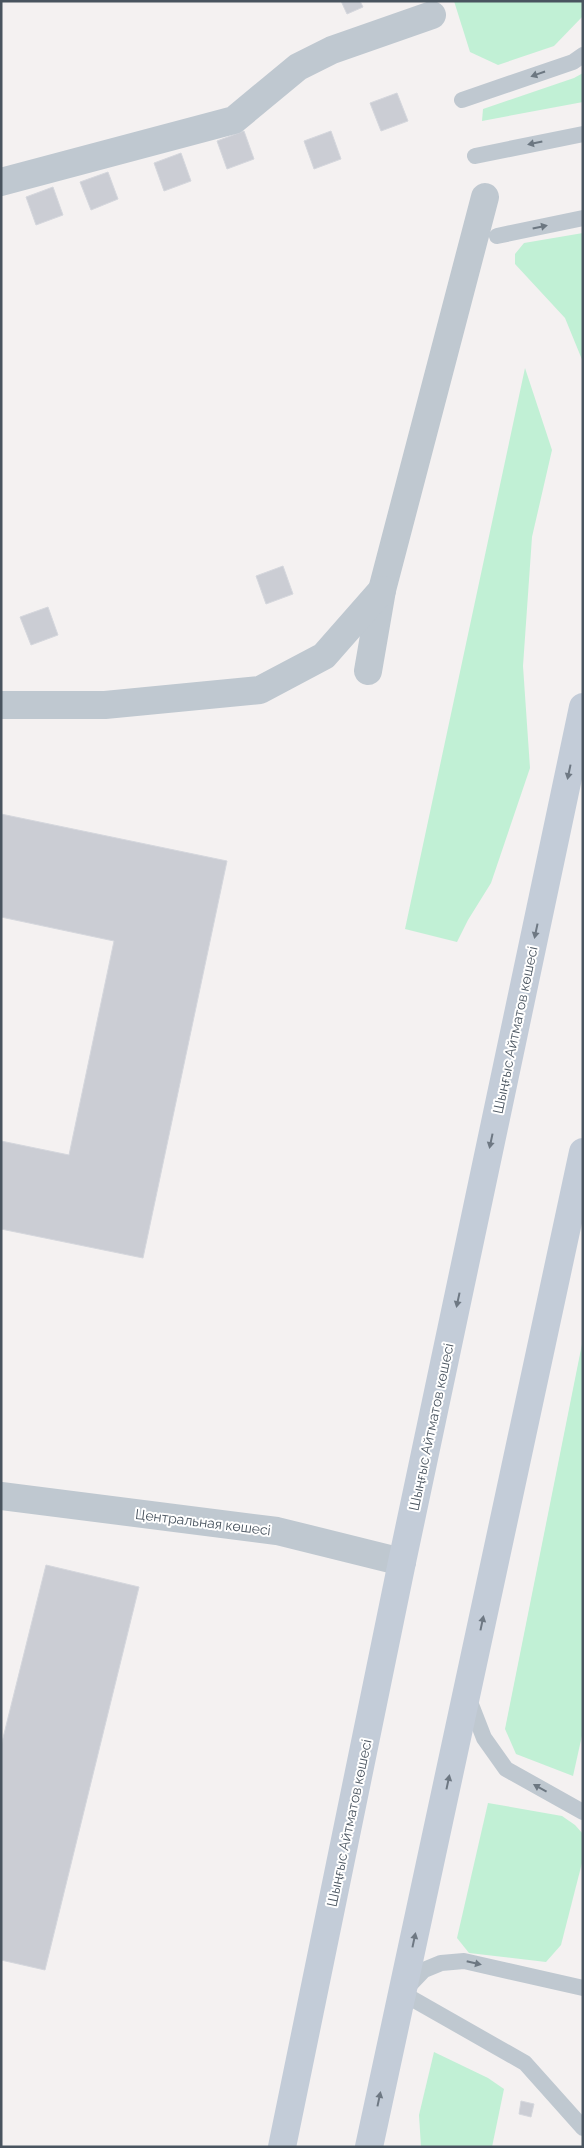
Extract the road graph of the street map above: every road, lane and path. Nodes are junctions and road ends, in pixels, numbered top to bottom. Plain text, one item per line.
1 (432, 14) dead end
2 (583, 55) edge
3 (462, 100) dead end
4 (583, 134) edge
5 (475, 156) dead end
6 (1, 182) edge
7 (485, 197) dead end
8 (583, 218) edge
9 (497, 236) dead end
10 (382, 590) junction
11 (368, 671) dead end
12 (1, 705) edge
13 (583, 707) edge
14 (583, 1152) edge
15 (1, 1496) edge
16 (402, 1562) junction
17 (467, 1694) junction
18 (583, 1812) edge
19 (583, 1988) edge
20 (402, 1993) junction
21 (583, 2128) edge
22 (282, 2147) edge
23 (369, 2147) edge

1 - 6 street
2 -> 3 lane
4 -> 5 lane
7 - 10 street
9 -> 8 lane
10 - 11 street
10 - 12 street
13 -> 16 main road, Шыңғыс Айтматов көшесі
17 -> 14 main road
15 - 16 street, Центральная көшесі
16 - 22 main road, Шыңғыс Айтматов көшесі
18 -> 17 lane
20 -> 17 main road
20 -> 19 lane
20 - 21 lane
23 -> 20 main road

